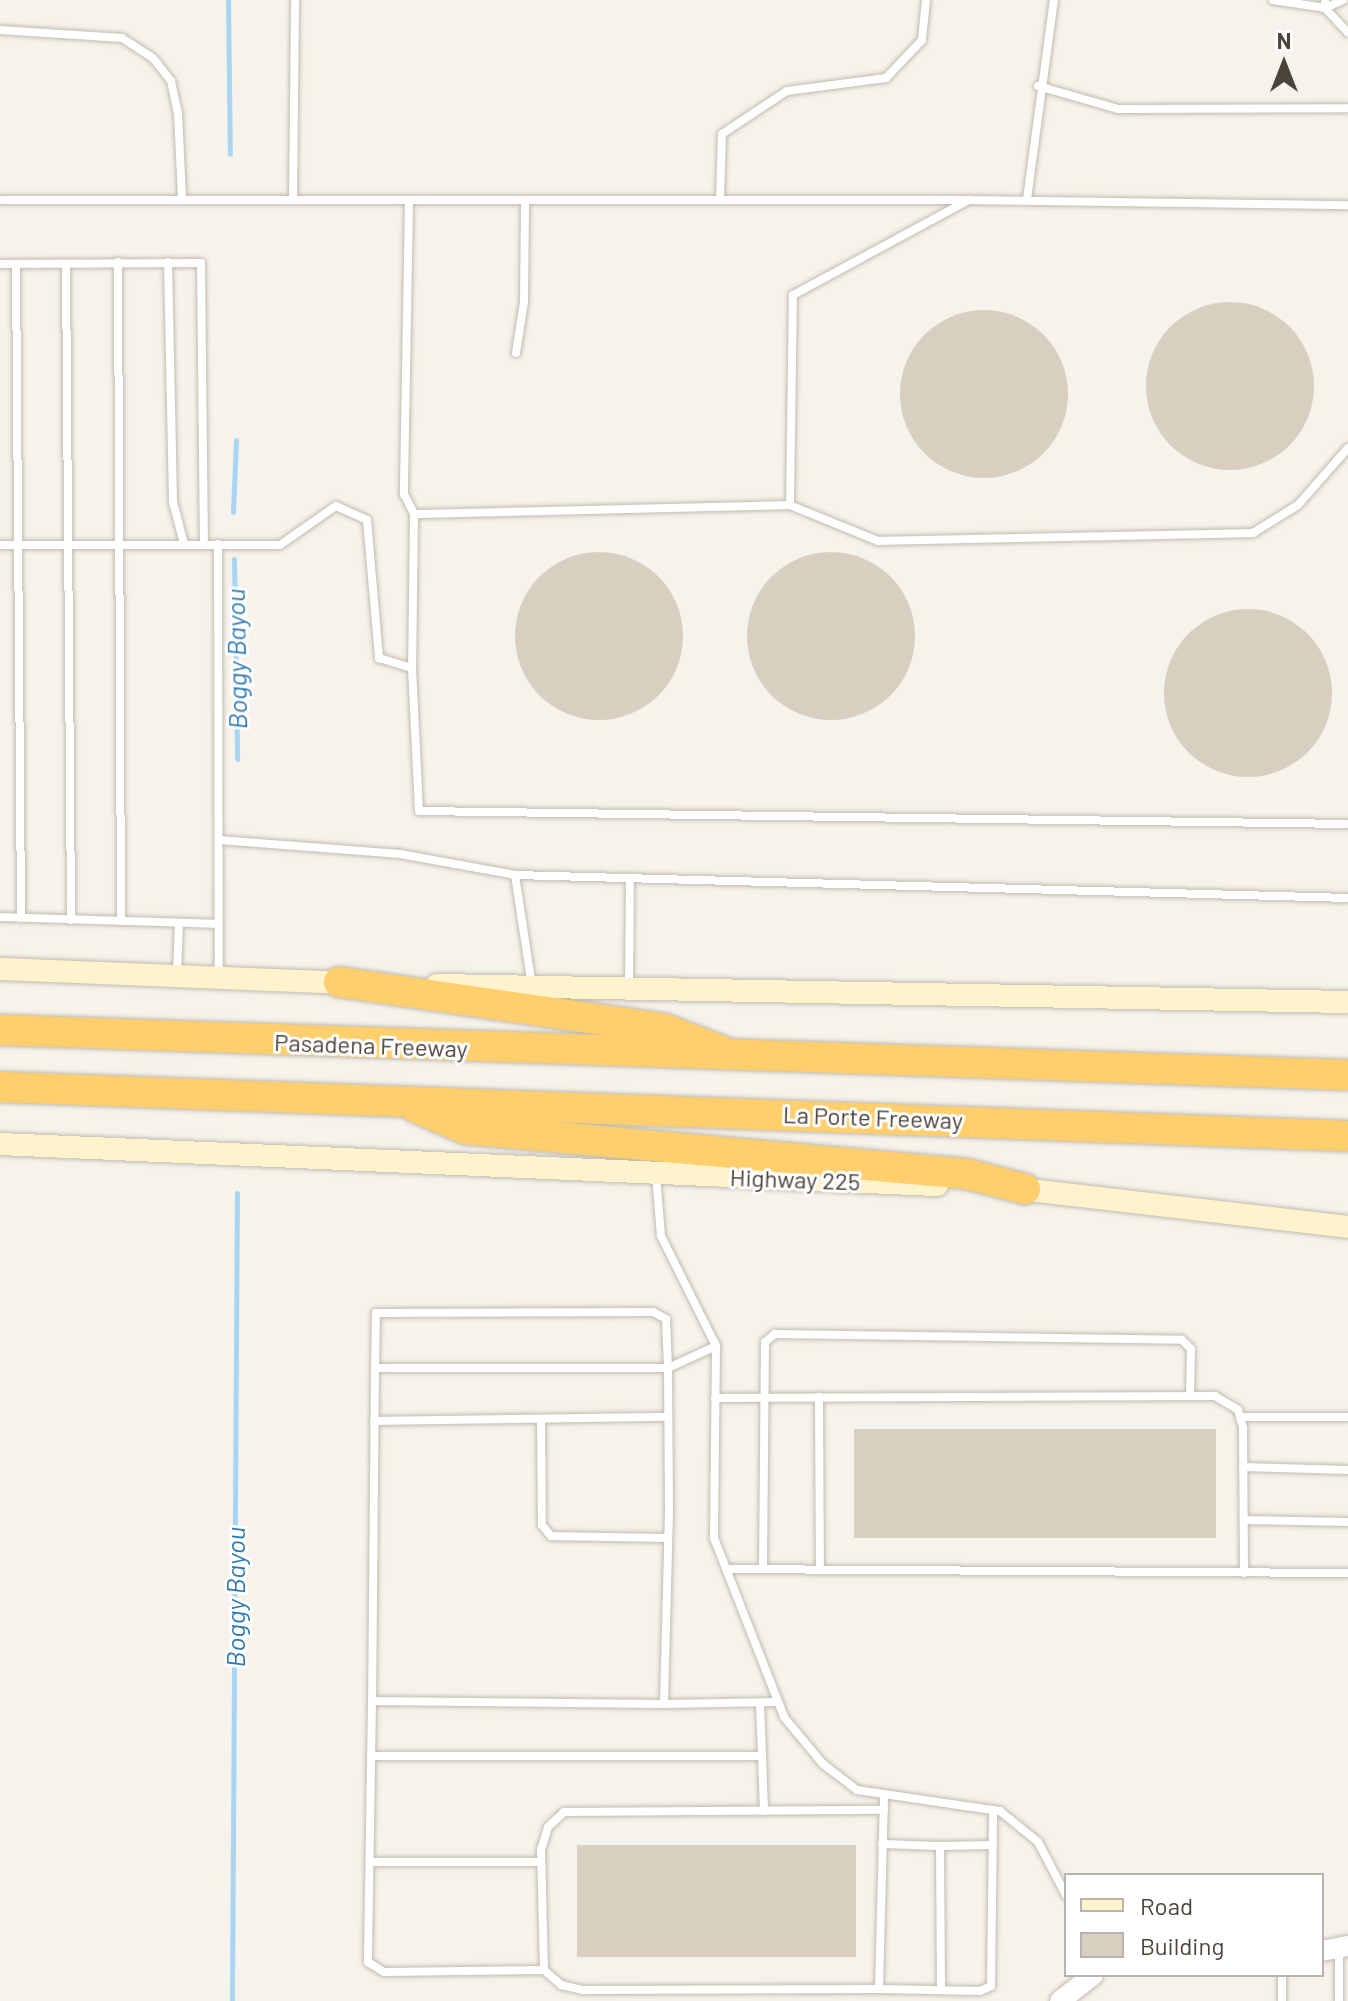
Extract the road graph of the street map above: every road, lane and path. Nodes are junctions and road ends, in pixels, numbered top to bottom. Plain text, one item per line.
1 (295, 0) edge
2 (926, 0) edge
3 (1054, 0) edge
4 (1273, 0) edge
5 (1343, 0) edge
6 (1325, 4) edge
7 (0, 30) edge
8 (1348, 33) edge
9 (1038, 86) junction
10 (1348, 108) edge
11 (182, 199) junction
12 (293, 199) junction
13 (1027, 199) junction
14 (0, 200) edge
15 (720, 200) junction
16 (969, 200) junction
17 (409, 201) junction
18 (525, 203) junction
19 (1348, 205) edge
20 (118, 262) junction
21 (168, 262) junction
22 (0, 264) edge
23 (16, 264) junction
24 (66, 264) junction
25 (516, 353) dead end
26 (1348, 448) edge
27 (790, 505) junction
28 (414, 514) junction
29 (184, 544) junction
30 (204, 544) junction
31 (218, 544) junction
32 (0, 545) edge
33 (16, 545) junction
34 (66, 545) junction
35 (118, 545) junction
36 (412, 668) junction
37 (1348, 824) edge
38 (219, 840) junction
39 (515, 875) junction
40 (630, 878) junction
41 (1348, 898) edge
42 (0, 917) edge
43 (21, 918) junction
44 (71, 920) junction
45 (121, 921) junction
46 (179, 923) junction
47 (218, 924) junction
48 (0, 969) edge
49 (176, 978) junction
50 (219, 980) junction
51 (339, 982) junction
52 (532, 987) junction
53 (629, 988) junction
54 (1348, 1002) edge
55 (0, 1030) edge
56 (742, 1058) junction
57 (1348, 1075) edge
58 (0, 1087) edge
59 (398, 1100) junction
60 (1348, 1136) edge
61 (0, 1144) edge
62 (656, 1174) junction
63 (1025, 1189) junction
64 (1348, 1227) edge
65 (716, 1346) junction
66 (375, 1368) junction
67 (668, 1368) junction
68 (1190, 1396) junction
69 (764, 1397) junction
70 (819, 1397) junction
71 (715, 1398) junction
72 (668, 1417) junction
73 (1240, 1417) junction
74 (1348, 1417) edge
75 (541, 1419) junction
76 (374, 1421) junction
77 (1243, 1467) junction
78 (1348, 1470) edge
79 (1244, 1520) junction
80 (1348, 1522) edge
81 (664, 1538) junction
82 (820, 1566) junction
83 (763, 1568) junction
84 (727, 1569) junction
85 (1244, 1573) junction
86 (1348, 1573) edge
87 (372, 1701) junction
88 (778, 1702) junction
89 (760, 1703) junction
90 (664, 1704) junction
91 (371, 1756) junction
92 (762, 1756) junction
93 (884, 1798) junction
94 (884, 1810) junction
95 (993, 1810) junction
96 (764, 1811) junction
97 (882, 1844) junction
98 (993, 1845) junction
99 (940, 1846) junction
100 (370, 1862) junction
101 (541, 1862) junction
102 (1064, 1891) edge
103 (1336, 1949) edge
104 (544, 1970) junction
105 (1090, 1977) edge
106 (1282, 1977) edge
107 (879, 1989) junction
108 (941, 1990) junction
109 (1342, 1998) edge
110 (1060, 2001) edge
111 (1282, 2001) edge

1 - 12 lane
2 - 15 lane
3 - 9 lane
4 - 6 lane
5 - 6 lane
6 - 8 lane
7 - 11 lane
9 - 10 lane
9 - 13 lane
11 - 12 lane
11 - 14 lane
12 - 17 lane
13 - 16 lane
13 - 19 lane
15 - 16 lane
15 - 18 lane
16 - 27 lane
17 - 18 lane
17 - 28 lane
18 - 25 lane
20 - 21 lane
20 - 24 lane
20 - 35 lane
21 - 29 lane
21 - 30 lane
22 - 23 lane
23 - 24 lane
23 - 33 lane
24 - 34 lane
26 - 27 lane
27 - 28 lane
28 - 36 lane
29 - 30 lane
29 - 35 lane
30 - 31 lane
31 - 36 lane
31 - 38 lane
32 - 33 lane
33 - 34 lane
33 - 43 lane
34 - 35 lane
34 - 44 lane
35 - 45 lane
36 - 37 lane
38 - 39 lane
38 - 47 lane
39 - 40 lane
39 - 52 lane
40 - 41 lane
40 - 53 lane
42 - 43 lane
43 - 44 lane
44 - 45 lane
45 - 46 lane
46 - 47 lane
46 - 49 lane
47 - 50 lane
48 - 49 main road
49 - 50 main road
50 - 51 main road
51 - 52 main road
51 - 56 highway
52 - 53 main road
53 - 54 main road
55 - 56 highway, Pasadena Freeway
56 - 57 highway
58 - 59 highway
59 - 60 highway, La Porte Freeway
59 - 63 highway
61 - 62 main road, Highway 225
62 - 63 main road, Highway 225
62 - 65 lane
63 - 64 main road, Highway 225
65 - 67 lane
65 - 71 lane
66 - 67 lane
66 - 67 lane
66 - 76 lane
67 - 72 lane
68 - 69 lane
68 - 70 lane
68 - 73 lane
69 - 70 lane
69 - 71 lane
69 - 83 lane
70 - 82 lane
71 - 84 lane
72 - 75 lane
72 - 81 lane
73 - 74 lane
73 - 77 lane
75 - 76 lane
75 - 81 lane
76 - 87 lane
77 - 78 lane
77 - 79 lane
79 - 80 lane
79 - 85 lane
81 - 90 lane
82 - 83 lane
82 - 85 lane
83 - 84 lane
84 - 88 lane
85 - 86 lane
87 - 90 lane
87 - 91 lane
88 - 89 lane
88 - 93 lane
89 - 90 lane
89 - 92 lane
91 - 92 lane
91 - 100 lane
92 - 96 lane
93 - 94 lane
93 - 95 lane
94 - 96 lane
94 - 97 lane
95 - 98 lane
95 - 102 lane
96 - 101 lane
97 - 99 lane
97 - 107 lane
98 - 99 lane
98 - 108 lane
99 - 108 lane
100 - 101 lane
100 - 104 lane
101 - 104 lane
103 - 109 lane
104 - 107 lane
105 - 110 street
106 - 111 lane
107 - 108 lane

